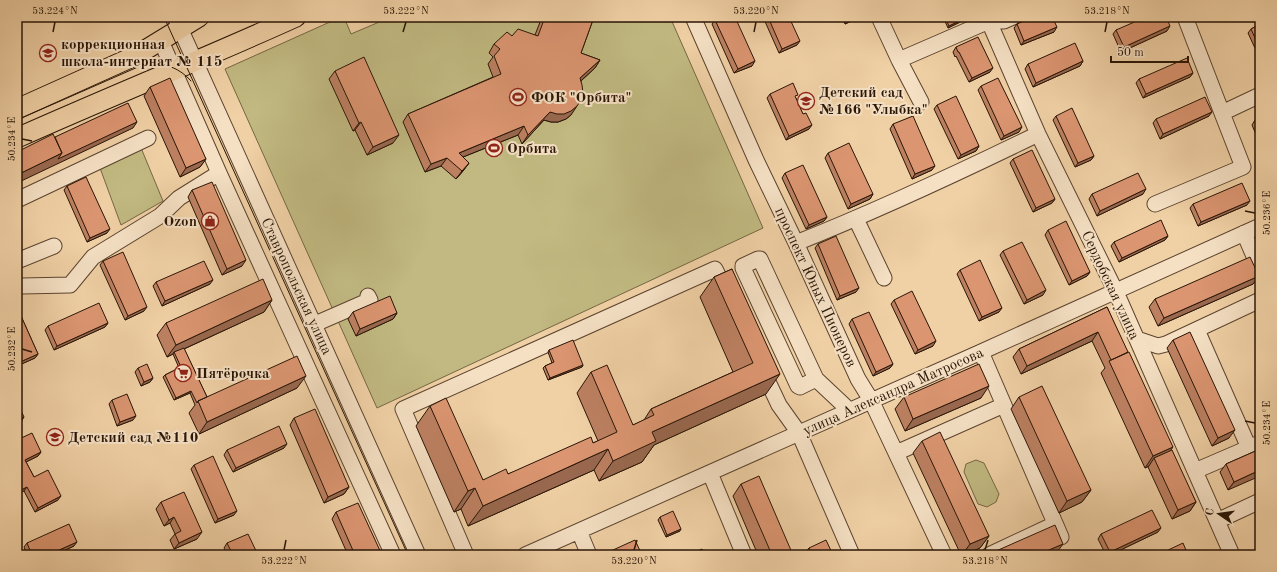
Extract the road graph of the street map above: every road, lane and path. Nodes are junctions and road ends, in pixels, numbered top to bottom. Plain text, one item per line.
1 (199, 17) edge
2 (296, 17) edge
3 (879, 17) edge
4 (1013, 17) edge
5 (1185, 17) edge
6 (695, 18) edge
7 (988, 19) edge
8 (177, 23) edge
9 (161, 41) junction
10 (899, 60) junction
11 (194, 61) junction
12 (174, 70) junction
13 (1260, 95) edge
14 (921, 102) dead end
15 (17, 109) edge
16 (1222, 113) junction
17 (1038, 134) junction
18 (17, 138) edge
19 (148, 138) dead end
20 (219, 173) junction
21 (17, 200) edge
22 (1155, 204) dead end
23 (856, 219) junction
24 (1260, 226) edge
25 (1244, 233) junction
26 (796, 243) junction
27 (54, 246) dead end
28 (17, 261) edge
29 (1260, 270) edge
30 (884, 278) dead end
31 (19, 283) edge
32 (1116, 292) junction
33 (368, 296) dead end
34 (1260, 300) edge
35 (732, 305) edge
36 (314, 324) junction
37 (1197, 330) junction
38 (1136, 339) junction
39 (981, 352) junction
40 (756, 355) edge
41 (816, 379) junction
42 (871, 400) junction
43 (1004, 405) junction
44 (849, 410) junction
45 (799, 433) junction
46 (1254, 446) edge
47 (896, 453) junction
48 (710, 472) junction
49 (1195, 472) junction
50 (1260, 501) edge
51 (1217, 520) junction
52 (579, 531) junction
53 (393, 555) edge
54 (418, 555) edge
55 (466, 555) edge
56 (525, 555) edge
57 (589, 555) edge
58 (744, 555) edge
59 (852, 555) edge
60 (944, 555) edge
61 (989, 555) edge
62 (1232, 555) edge

1 - 8 main road
2 - 11 main road
3 - 10 street
4 - 7 street
5 - 16 street
6 - 26 street, проспект Юных Пионеров
7 - 10 street
7 - 17 street, Сердобская улица
8 - 9 main road
8 - 11 street, Ставропольская улица
9 - 12 street, Ставропольская улица
9 - 15 main road
10 - 14 street
11 - 12 main road
11 - 36 street, Ставропольская улица
12 - 18 main road
12 - 20 street, Ставропольская улица
13 - 16 street
16 - 22 street
17 - 23 street
17 - 32 street, Сердобская улица
19 - 21 street
20 - 31 street
20 - 53 street, Ставропольская улица
23 - 26 street
23 - 30 street
24 - 25 street, улица Александра Матросова
25 - 29 street
25 - 32 street, улица Александра Матросова
26 - 42 street, проспект Юных Пионеров
27 - 28 street
32 - 38 street, Сердобская улица
32 - 39 street, улица Александра Матросова
33 - 36 street
34 - 37 street
35 - 55 street
36 - 54 street, Ставропольская улица
37 - 38 street
37 - 46 street
38 - 49 street, Сердобская улица
39 - 42 street, улица Александра Матросова
39 - 43 street
40 - 45 street
41 - 41 street
41 - 44 street
42 - 44 street, улица Александра Матросова
42 - 47 street, проспект Юных Пионеров
43 - 47 street
43 - 61 street
44 - 45 street, улица Александра Матросова
45 - 48 street, улица Александра Матросова
45 - 59 street
46 - 49 street
47 - 60 street, проспект Юных Пионеров
48 - 52 street, улица Александра Матросова
48 - 58 street
49 - 51 street, Сердобская улица
50 - 51 street
51 - 62 street, Сердобская улица
52 - 56 street, улица Александра Матросова
52 - 57 street

